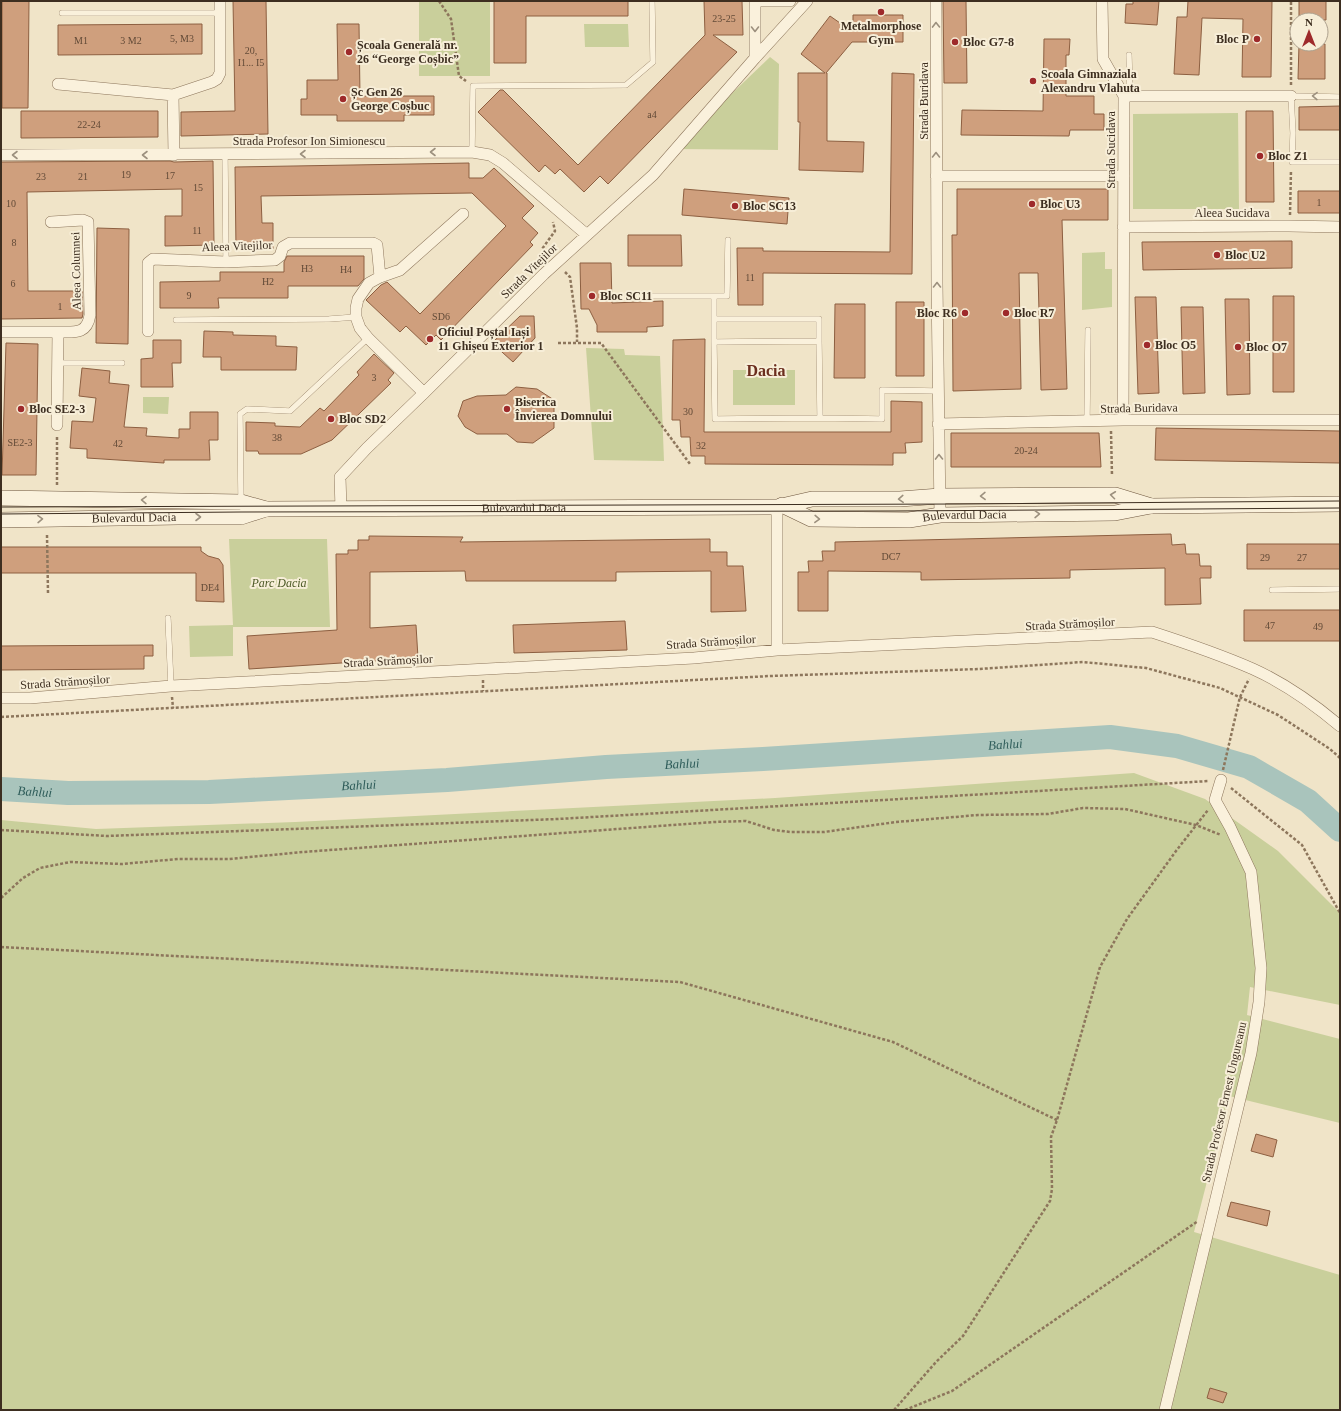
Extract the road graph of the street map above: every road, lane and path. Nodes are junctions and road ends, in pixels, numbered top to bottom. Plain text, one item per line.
1 (220, 1) edge
2 (439, 1) edge
3 (652, 1) edge
4 (755, 1) edge
5 (790, 1) edge
6 (807, 1) edge
7 (936, 1) edge
8 (1102, 1) edge
9 (1291, 1) edge
10 (62, 13) dead end
11 (220, 13) junction
12 (1129, 54) dead end
13 (755, 58) junction
14 (58, 84) dead end
15 (473, 86) junction
16 (173, 95) junction
17 (1127, 96) junction
18 (1291, 96) junction
19 (1340, 97) edge
20 (472, 152) junction
21 (225, 154) junction
22 (1, 155) edge
23 (174, 155) junction
24 (1292, 162) junction
25 (1340, 162) edge
26 (936, 176) junction
27 (1124, 176) junction
28 (463, 214) dead end
29 (51, 222) dead end
30 (1290, 226) junction
31 (1123, 227) junction
32 (1340, 227) edge
33 (587, 235) junction
34 (728, 240) dead end
35 (226, 262) junction
36 (380, 278) junction
37 (628, 296) dead end
38 (714, 296) junction
39 (356, 316) junction
40 (714, 319) junction
41 (176, 320) dead end
42 (1088, 330) dead end
43 (148, 331) dead end
44 (1, 332) edge
45 (58, 332) junction
46 (368, 338) junction
47 (714, 342) junction
48 (819, 342) junction
49 (558, 343) dead end
50 (58, 363) junction
51 (122, 363) dead end
52 (937, 391) junction
53 (424, 393) junction
54 (820, 418) junction
55 (1123, 420) junction
56 (1340, 420) edge
57 (1088, 421) junction
58 (1111, 421) junction
59 (57, 424) joint
60 (938, 424) junction
61 (690, 464) dead end
62 (1112, 476) dead end
63 (57, 485) dead end
64 (940, 496) junction
65 (1, 498) edge
66 (1340, 504) edge
67 (779, 506) junction
68 (1151, 506) junction
69 (241, 509) junction
70 (341, 509) junction
71 (940, 516) junction
72 (1, 520) edge
73 (47, 534) dead end
74 (1340, 589) edge
75 (1272, 590) dead end
76 (48, 593) dead end
77 (168, 618) dead end
78 (777, 650) junction
79 (1253, 670) junction
80 (171, 686) junction
81 (1240, 697) junction
82 (1, 698) edge
83 (1, 717) edge
84 (1340, 726) edge
85 (1340, 758) edge
86 (1221, 780) junction
87 (1215, 800) junction
88 (1196, 825) junction
89 (1, 830) edge
90 (1236, 841) junction
91 (1, 898) edge
92 (1340, 913) edge
93 (1, 947) edge
94 (1057, 1120) junction
95 (1213, 1211) junction
96 (894, 1410) edge
97 (905, 1410) edge
98 (1165, 1410) edge

1 - 11 street
2 - 15 path
3 - 15 lane
4 - 5 street
4 -> 13 street
6 - 13 street, Strada Vitejilor
26 -> 7 street, Strada Buridava
8 - 17 street
9 - 18 path
10 - 11 lane
11 - 16 street
12 - 17 lane
13 - 33 street, Strada Vitejilor
14 - 16 street
15 - 20 lane
16 - 23 street
17 - 18 street
17 - 27 street, Strada Sucidava
19 -> 18 lane
18 - 24 lane
20 -> 21 street, Strada Profesor Ion Simionescu
20 - 33 street, Strada Profesor Ion Simionescu
21 - 23 street, Strada Profesor Ion Simionescu
21 - 35 lane
23 -> 22 street, Strada Profesor Ion Simionescu
24 - 25 lane
24 - 30 path
26 - 27 street
52 -> 26 street, Strada Buridava
27 - 31 street, Strada Sucidava
28 - 36 street
29 - 45 street, Aleea Columnei
30 - 31 street, Aleea Sucidava
30 - 32 street, Aleea Sucidava
31 - 55 street, Strada Sucidava
33 - 53 street, Strada Vitejilor
34 - 38 lane
35 - 36 street, Aleea Vitejilor
35 - 43 street, Aleea Vitejilor
36 - 39 street
37 - 38 lane
38 - 40 lane
39 - 41 lane
39 - 46 street
40 - 47 lane
40 - 48 lane
42 - 57 lane
44 - 45 street, Aleea Columnei
45 - 50 street
46 - 53 street
46 - 69 lane
47 - 48 lane
47 - 54 lane
48 - 54 lane
49 - 61 path
50 - 51 lane
50 - 59 street
52 - 54 lane
52 - 60 street, Strada Buridava
53 - 70 street, Strada Vitejilor
55 - 56 street, Strada Buridava
55 - 58 street, Strada Buridava
57 - 58 street, Strada Buridava
57 - 60 street, Strada Buridava
58 - 62 path
59 - 63 path
64 -> 60 street, Strada Buridava
64 -> 67 street, Bulevardul Dacia
68 -> 64 street, Bulevardul Dacia
64 - 71 street, Strada Buridava
69 -> 65 street, Bulevardul Dacia
66 - 68 street, Bulevardul Dacia
67 - 70 street, Bulevardul Dacia
67 -> 71 street, Bulevardul Dacia
67 - 78 street
71 -> 68 street, Bulevardul Dacia
69 - 70 street, Bulevardul Dacia
72 -> 69 street, Bulevardul Dacia
73 - 76 path
74 - 75 lane
77 - 80 lane
78 - 79 street, Strada Strămoșilor
78 - 80 street, Strada Strămoșilor
79 - 81 path
79 - 84 street, Strada Strămoșilor
80 - 82 street, Strada Strămoșilor
81 - 83 path
81 - 85 path
81 - 86 path
86 - 87 street
86 - 89 path
86 - 92 path
87 - 88 path
87 - 90 street, Strada Profesor Ernest Ungureanu
88 - 90 path
88 - 91 path
88 - 94 path
90 - 95 street, Strada Profesor Ernest Ungureanu
93 - 94 path
94 - 96 path
95 - 97 path
95 - 98 street, Strada Profesor Ernest Ungureanu

